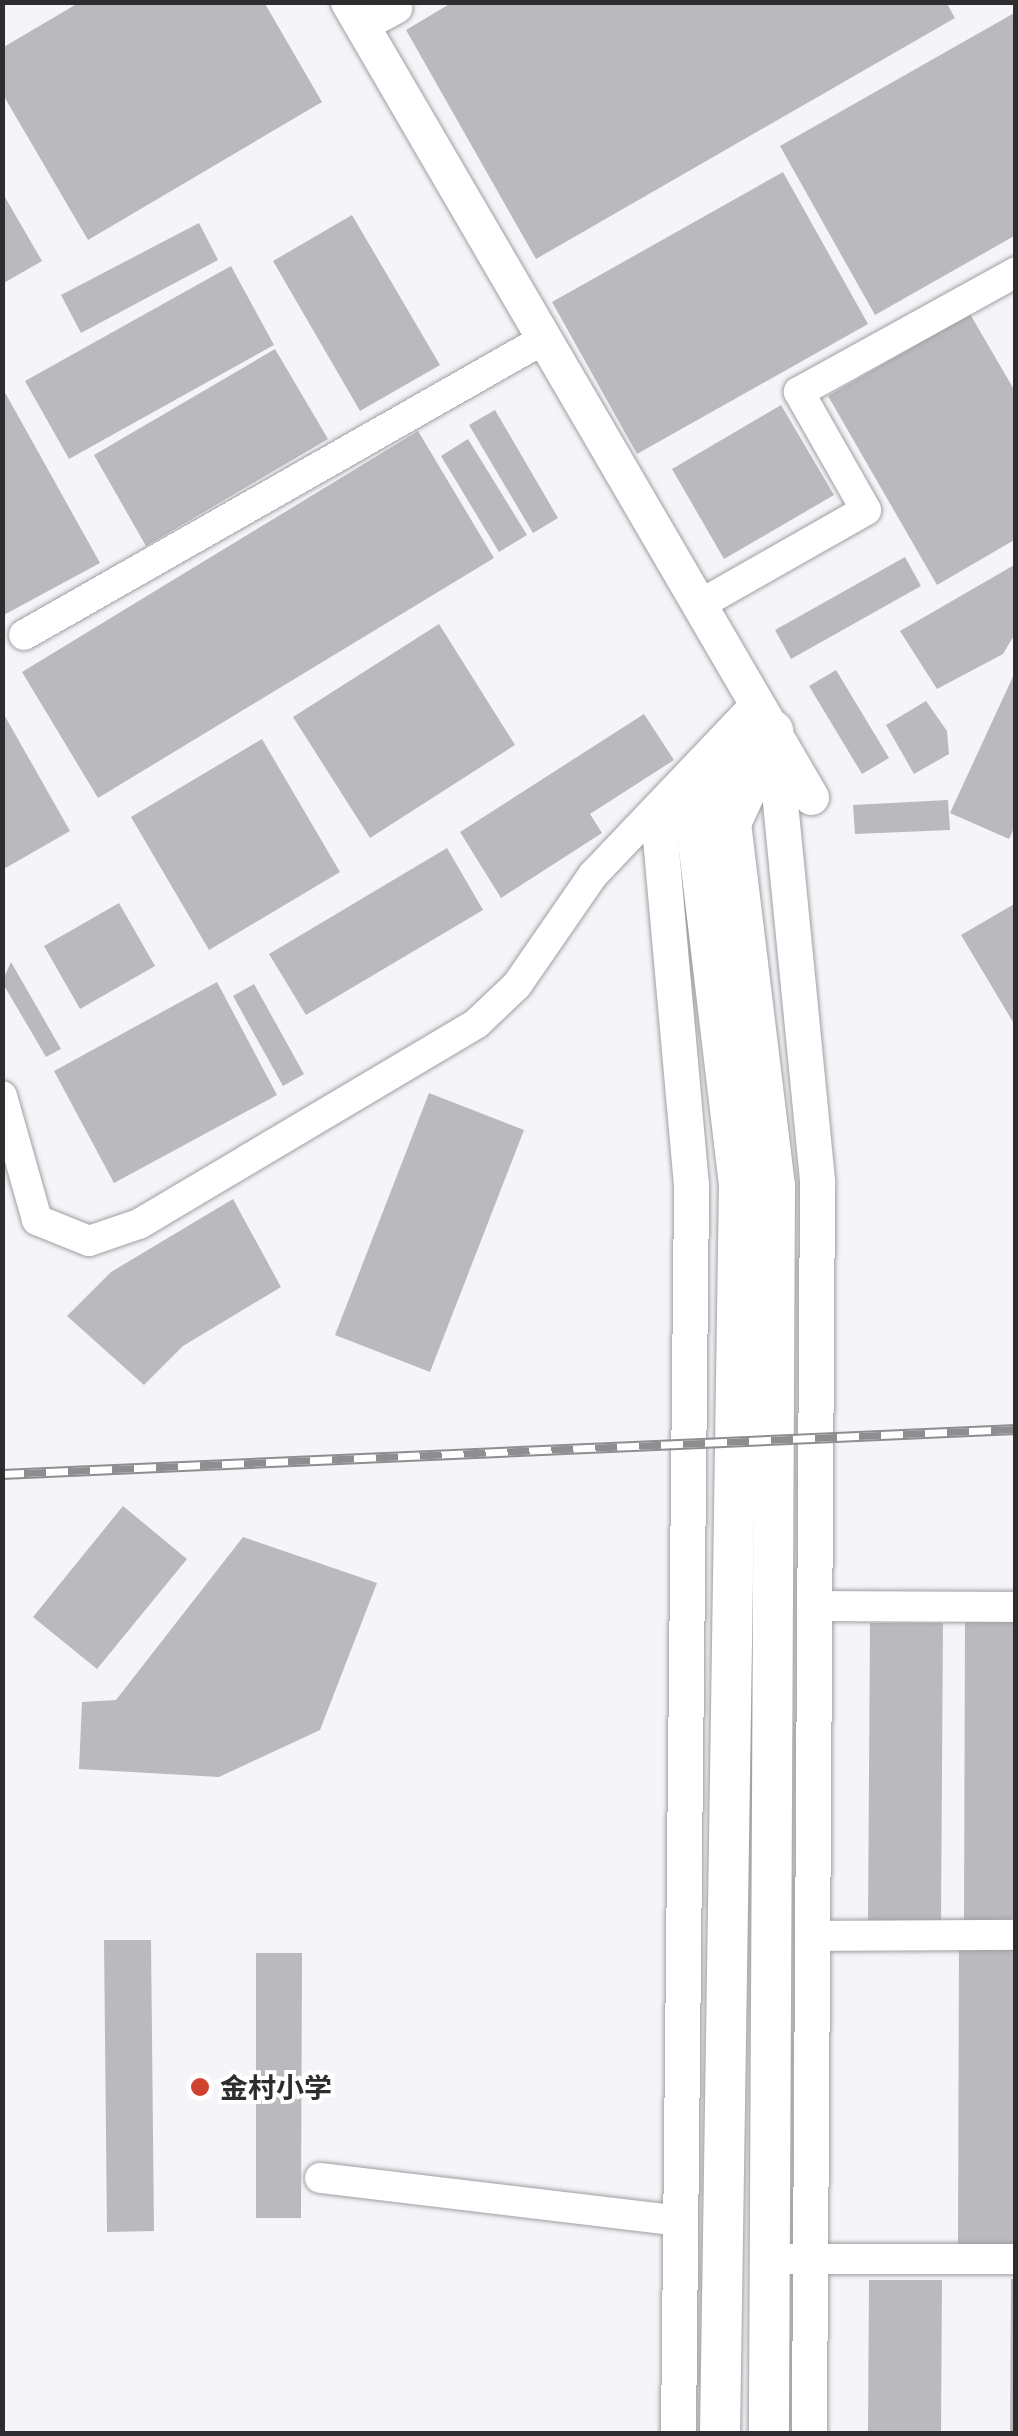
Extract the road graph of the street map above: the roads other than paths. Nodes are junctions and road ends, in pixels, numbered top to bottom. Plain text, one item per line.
1 (397, 8) dead end
2 (355, 15) edge
3 (1016, 272) edge
4 (544, 339) junction
5 (699, 605) junction
6 (24, 636) dead end
7 (765, 717) junction
8 (811, 797) dead end
9 (2, 1096) edge
10 (818, 1606) junction
11 (1016, 1607) edge
12 (1016, 1935) edge
13 (814, 1936) junction
14 (320, 2178) dead end
15 (680, 2221) junction
16 (793, 2259) junction
17 (1016, 2259) edge
18 (678, 2434) edge
19 (720, 2434) edge
20 (769, 2434) edge
21 (808, 2434) edge

1 - 2 street
2 - 4 street
3 - 5 street
4 - 5 street
4 - 6 street
5 - 7 street
7 - 8 street
7 - 9 street
7 - 10 street
7 - 15 street
7 - 16 main road
7 - 19 main road
10 - 11 street
10 - 13 street
12 - 13 street
13 - 16 street
14 - 15 street
15 - 18 street
16 - 17 street
16 - 20 main road
16 - 21 street

